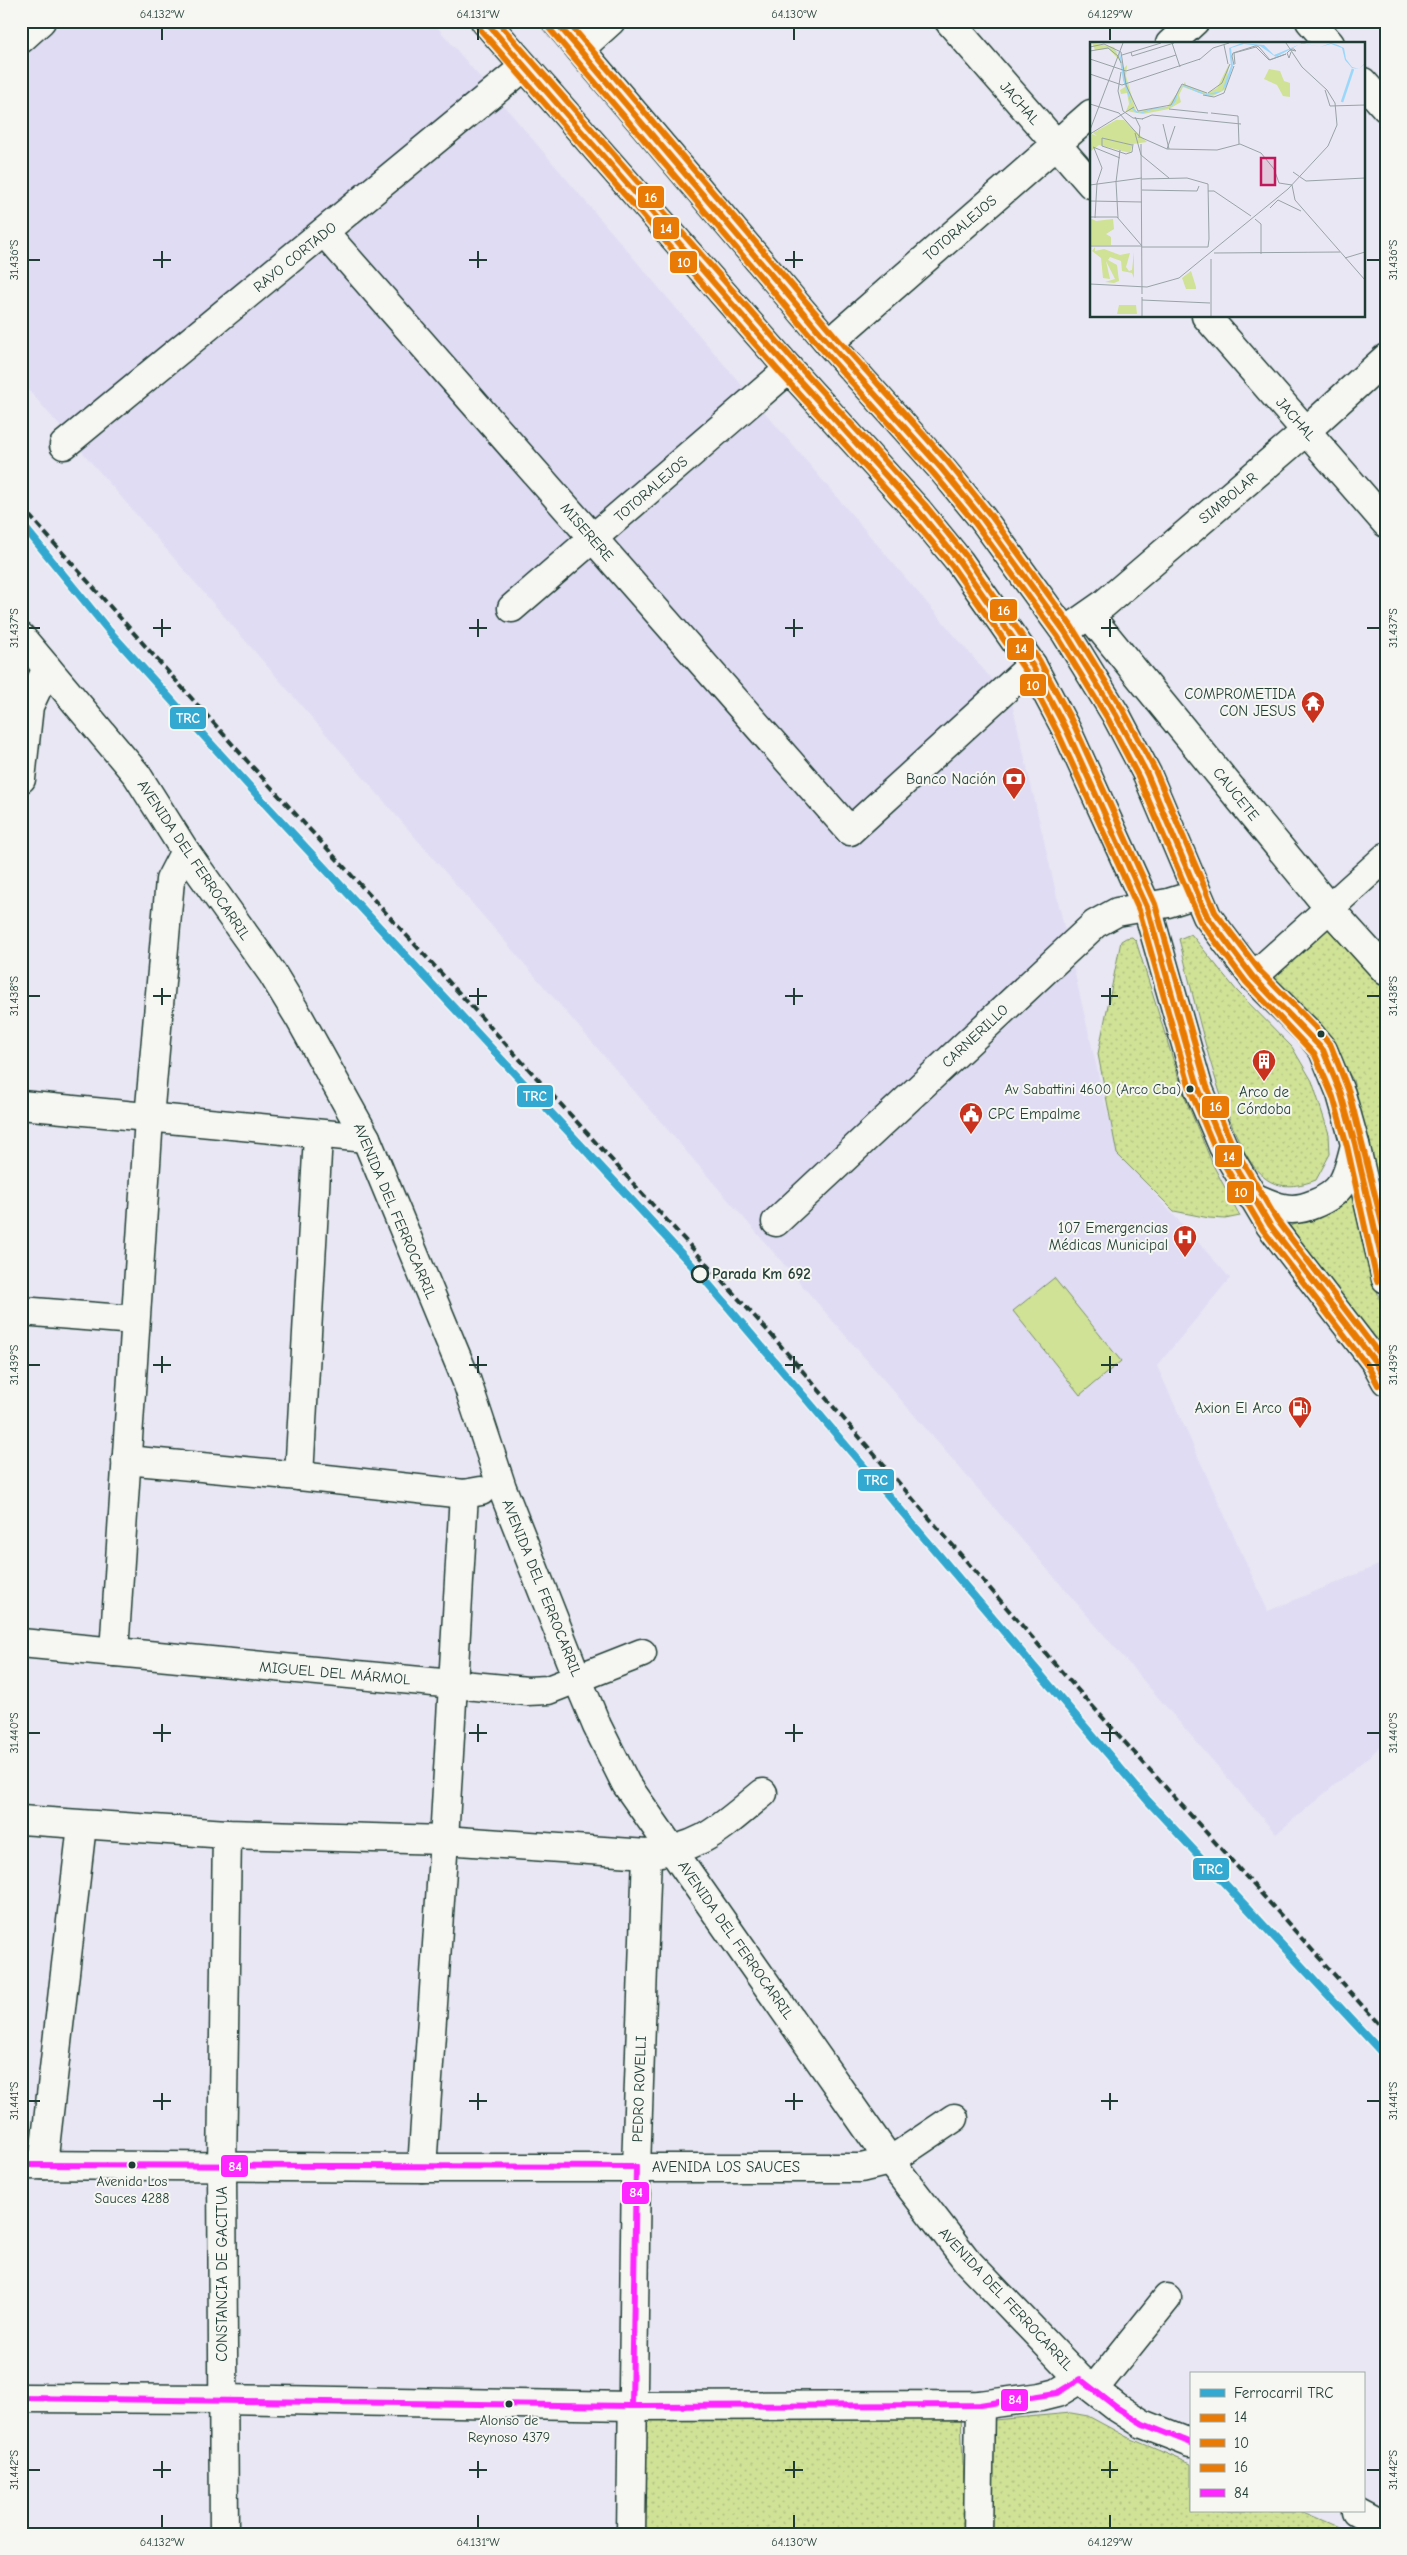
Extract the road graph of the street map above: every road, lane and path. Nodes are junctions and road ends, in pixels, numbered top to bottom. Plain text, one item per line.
1 (41, 21) edge
2 (485, 21) edge
3 (556, 21) edge
4 (611, 21) edge
5 (949, 21) edge
6 (1196, 21) edge
7 (1310, 21) edge
8 (21, 39) edge
9 (1172, 42) edge
10 (1328, 42) edge
11 (580, 49) junction
12 (524, 67) junction
13 (1364, 83) edge
14 (1386, 108) edge
15 (1090, 115) edge
16 (1056, 144) junction
17 (1090, 183) edge
18 (324, 232) junction
19 (1208, 318) edge
20 (829, 343) junction
21 (1386, 358) edge
22 (789, 369) junction
23 (1306, 431) junction
24 (64, 445) dead end
25 (1386, 523) edge
26 (593, 538) junction
27 (512, 608) dead end
28 (1089, 615) junction
29 (1065, 632) junction
30 (21, 638) edge
31 (1032, 666) junction
32 (47, 668) junction
33 (21, 779) edge
34 (185, 851) junction
35 (1386, 857) edge
36 (1197, 894) junction
37 (1146, 908) junction
38 (1329, 908) junction
39 (1386, 971) edge
40 (1253, 977) junction
41 (21, 1105) edge
42 (149, 1118) junction
43 (318, 1136) junction
44 (366, 1138) junction
45 (1355, 1144) junction
46 (1251, 1196) junction
47 (776, 1222) dead end
48 (1386, 1279) edge
49 (21, 1311) edge
50 (135, 1320) junction
51 (1382, 1366) edge
52 (126, 1460) junction
53 (299, 1476) junction
54 (502, 1488) junction
55 (464, 1494) junction
56 (21, 1643) edge
57 (114, 1652) junction
58 (642, 1653) dead end
59 (577, 1678) junction
60 (453, 1684) junction
61 (763, 1793) dead end
62 (21, 1820) edge
63 (82, 1825) junction
64 (227, 1834) junction
65 (444, 1840) junction
66 (660, 1853) junction
67 (954, 2118) dead end
68 (890, 2161) junction
69 (32, 2165) edge
70 (222, 2166) junction
71 (636, 2167) junction
72 (422, 2168) junction
73 (1167, 2298) dead end
74 (1087, 2384) junction
75 (21, 2398) edge
76 (222, 2399) junction
77 (980, 2405) junction
78 (632, 2406) junction
79 (1190, 2443) edge
80 (1358, 2512) edge
81 (1386, 2528) edge
82 (224, 2534) edge
83 (631, 2534) edge
84 (978, 2534) edge

1 - 8 street
2 - 12 street
3 - 11 street
4 - 11 street
5 - 16 street, JACHAL
6 - 9 street
7 - 10 street
11 - 20 street
12 - 18 street, RAYO CORTADO
12 - 22 street
13 - 14 street
15 - 16 street, TOTORALEJOS
16 - 17 street, JACHAL
16 - 20 street, TOTORALEJOS
18 - 24 street, RAYO CORTADO
18 - 26 street, MISERERE
19 - 23 street, JACHAL
20 - 29 street
21 - 23 street, SIMBOLAR
22 - 26 street, TOTORALEJOS
22 - 31 street
23 - 25 street, JACHAL
23 - 28 street, SIMBOLAR
26 - 27 street, TOTORALEJOS
26 - 31 street, MISERERE
28 - 29 street, SIMBOLAR
28 - 38 street, CAUCETE
29 - 36 street
30 - 32 street, AVENIDA DEL FERROCARRIL
31 - 37 street
32 - 33 street
32 - 34 street, AVENIDA DEL FERROCARRIL
34 - 42 street
34 - 44 street, AVENIDA DEL FERROCARRIL
35 - 38 street
36 - 37 street, CARNERILLO
36 - 40 street
37 - 46 street
37 - 47 street, CARNERILLO
38 - 39 street, CAUCETE
38 - 40 street
40 - 45 street
41 - 42 street
42 - 43 street
42 - 50 street
43 - 44 street
43 - 53 street
44 - 54 street, AVENIDA DEL FERROCARRIL
45 - 46 street
45 - 48 street
46 - 51 street
49 - 50 street
50 - 52 street
52 - 53 street
52 - 57 street
53 - 55 street
54 - 55 street
54 - 59 street, AVENIDA DEL FERROCARRIL
55 - 60 street
56 - 57 street, MIGUEL DEL MÁRMOL
57 - 60 street, MIGUEL DEL MÁRMOL
58 - 59 street, MIGUEL DEL MÁRMOL
59 - 60 street, MIGUEL DEL MÁRMOL
59 - 66 street, AVENIDA DEL FERROCARRIL
60 - 65 street
61 - 66 street
62 - 63 street
63 - 64 street
63 - 69 street
64 - 65 street
64 - 70 street, CONSTANCIA DE GACITUA
65 - 66 street
65 - 72 street
66 - 68 street, AVENIDA DEL FERROCARRIL
66 - 71 street, PEDRO ROVELLI
67 - 68 street
68 - 71 street, AVENIDA LOS SAUCES
68 - 74 street, AVENIDA DEL FERROCARRIL
69 - 70 street, AVENIDA LOS SAUCES
70 - 72 street, AVENIDA LOS SAUCES
70 - 76 street, CONSTANCIA DE GACITUA
71 - 72 street, AVENIDA LOS SAUCES
71 - 78 street, PEDRO ROVELLI
73 - 74 street
74 - 77 street
74 - 79 street, AVENIDA DEL FERROCARRIL
75 - 76 street
76 - 78 street
76 - 82 street, CONSTANCIA DE GACITUA
77 - 78 street
77 - 84 street
78 - 83 street, PEDRO ROVELLI
80 - 81 street

